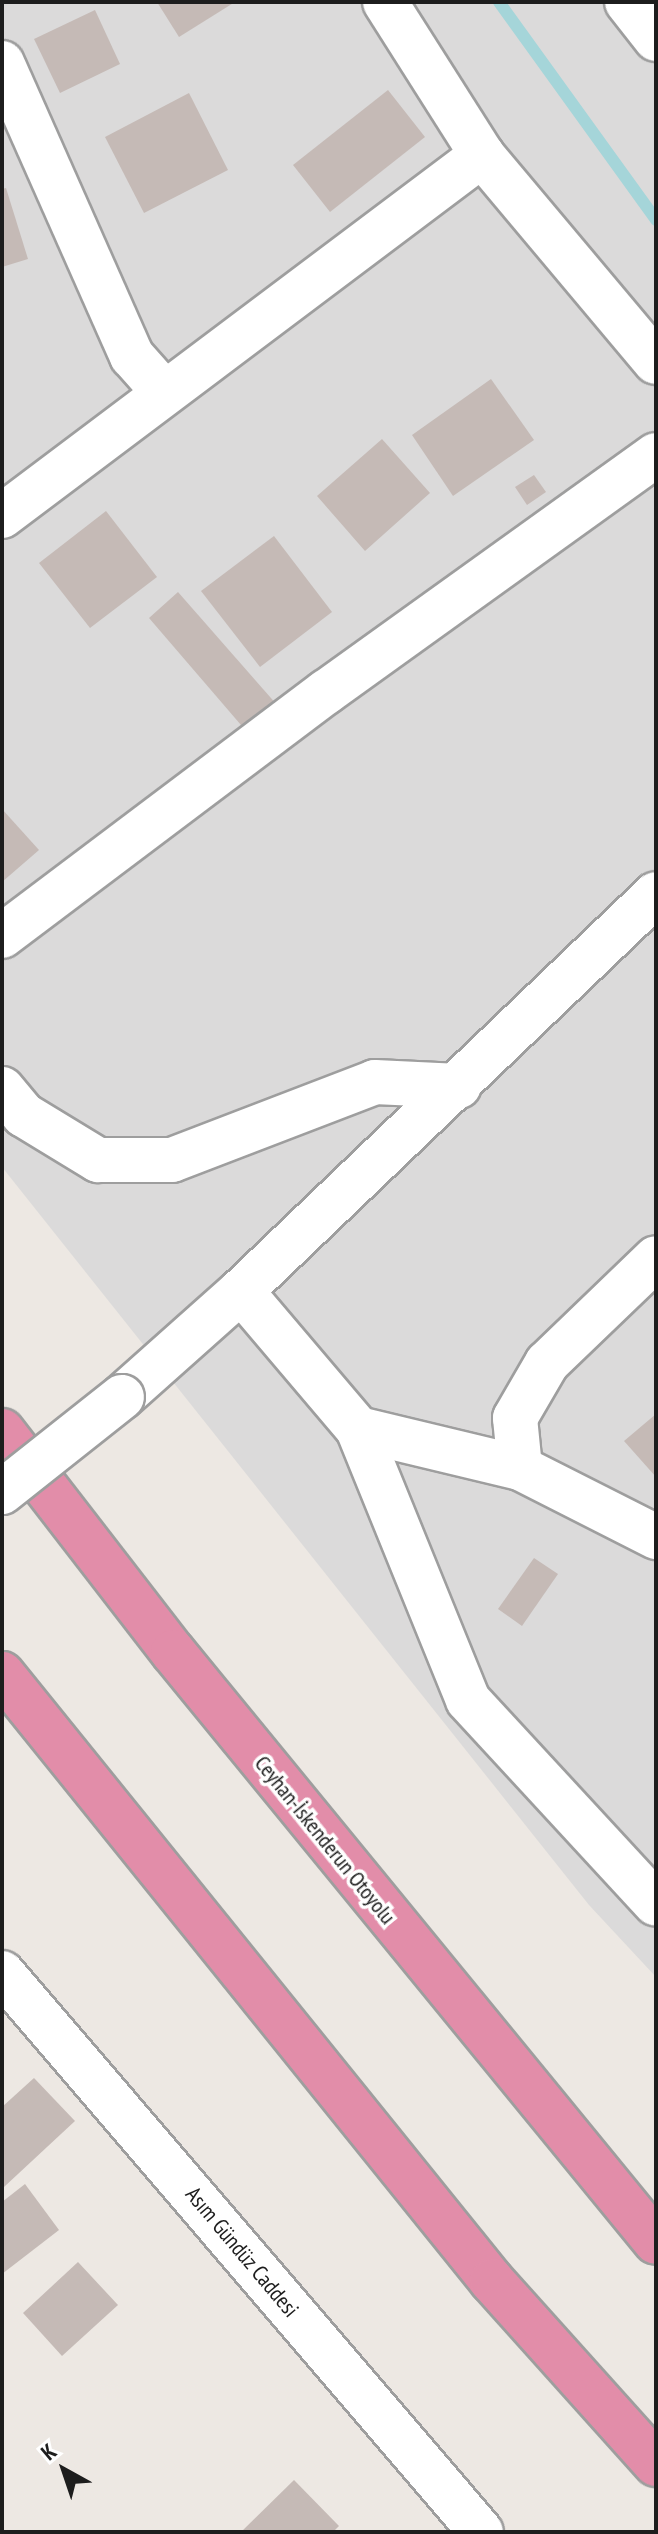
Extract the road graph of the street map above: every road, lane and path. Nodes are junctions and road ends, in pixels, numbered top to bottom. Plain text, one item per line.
1 (385, 2) edge
2 (627, 2) edge
3 (656, 39) edge
4 (2, 63) edge
5 (482, 155) junction
6 (656, 362) edge
7 (163, 391) junction
8 (656, 455) edge
9 (2, 516) edge
10 (656, 894) edge
11 (2, 936) edge
12 (459, 1086) junction
13 (2, 1089) edge
14 (656, 1258) edge
15 (241, 1291) junction
16 (358, 1429) junction
17 (2, 1431) edge
18 (520, 1468) junction
19 (2, 1492) edge
20 (656, 1537) edge
21 (2, 1674) edge
22 (656, 1904) edge
23 (2, 1973) edge
24 (656, 2242) edge
25 (656, 2464) edge
26 (481, 2532) edge

1 - 5 street
2 - 3 street
4 - 7 street
5 - 6 street
5 - 7 street
7 - 9 street
8 - 11 street
10 - 12 street
12 - 13 street
12 - 15 street
14 - 18 street
15 - 16 street
15 - 19 street, bridge
16 - 18 street
16 - 22 street
17 - 24 highway, Ceyhan-İskenderun Otoyolu
18 - 20 street
21 - 25 highway
23 - 26 street, Asım Gündüz Caddesi

